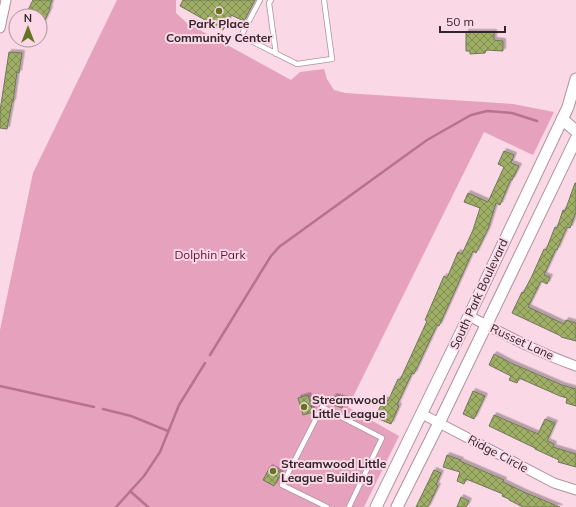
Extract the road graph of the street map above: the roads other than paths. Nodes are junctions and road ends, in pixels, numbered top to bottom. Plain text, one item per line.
1 (6, 0) edge
2 (260, 0) edge
3 (271, 0) edge
4 (324, 0) edge
5 (0, 28) edge
6 (276, 54) junction
7 (576, 79) edge
8 (572, 109) edge
9 (562, 120) junction
10 (576, 131) edge
11 (576, 138) edge
12 (469, 316) junction
13 (486, 325) junction
14 (576, 366) edge
15 (422, 414) junction
16 (439, 423) junction
17 (576, 490) edge
18 (327, 507) edge
19 (349, 507) edge
20 (376, 507) edge
21 (397, 507) edge

1 - 5 street
2 - 6 lane
3 - 6 lane
4 - 6 lane
7 - 8 street, South Park Boulevard
8 - 9 street, South Park Boulevard
9 - 10 street
9 - 12 street, South Park Boulevard
11 - 13 street, South Park Boulevard
12 - 13 street, Russet Lane
12 - 15 street, South Park Boulevard
13 - 14 street, Russet Lane
13 - 16 street, South Park Boulevard
15 - 16 street, Ridge Circle
15 - 20 street, South Park Boulevard
16 - 17 street, Ridge Circle
16 - 21 street, South Park Boulevard
18 - 19 lane

